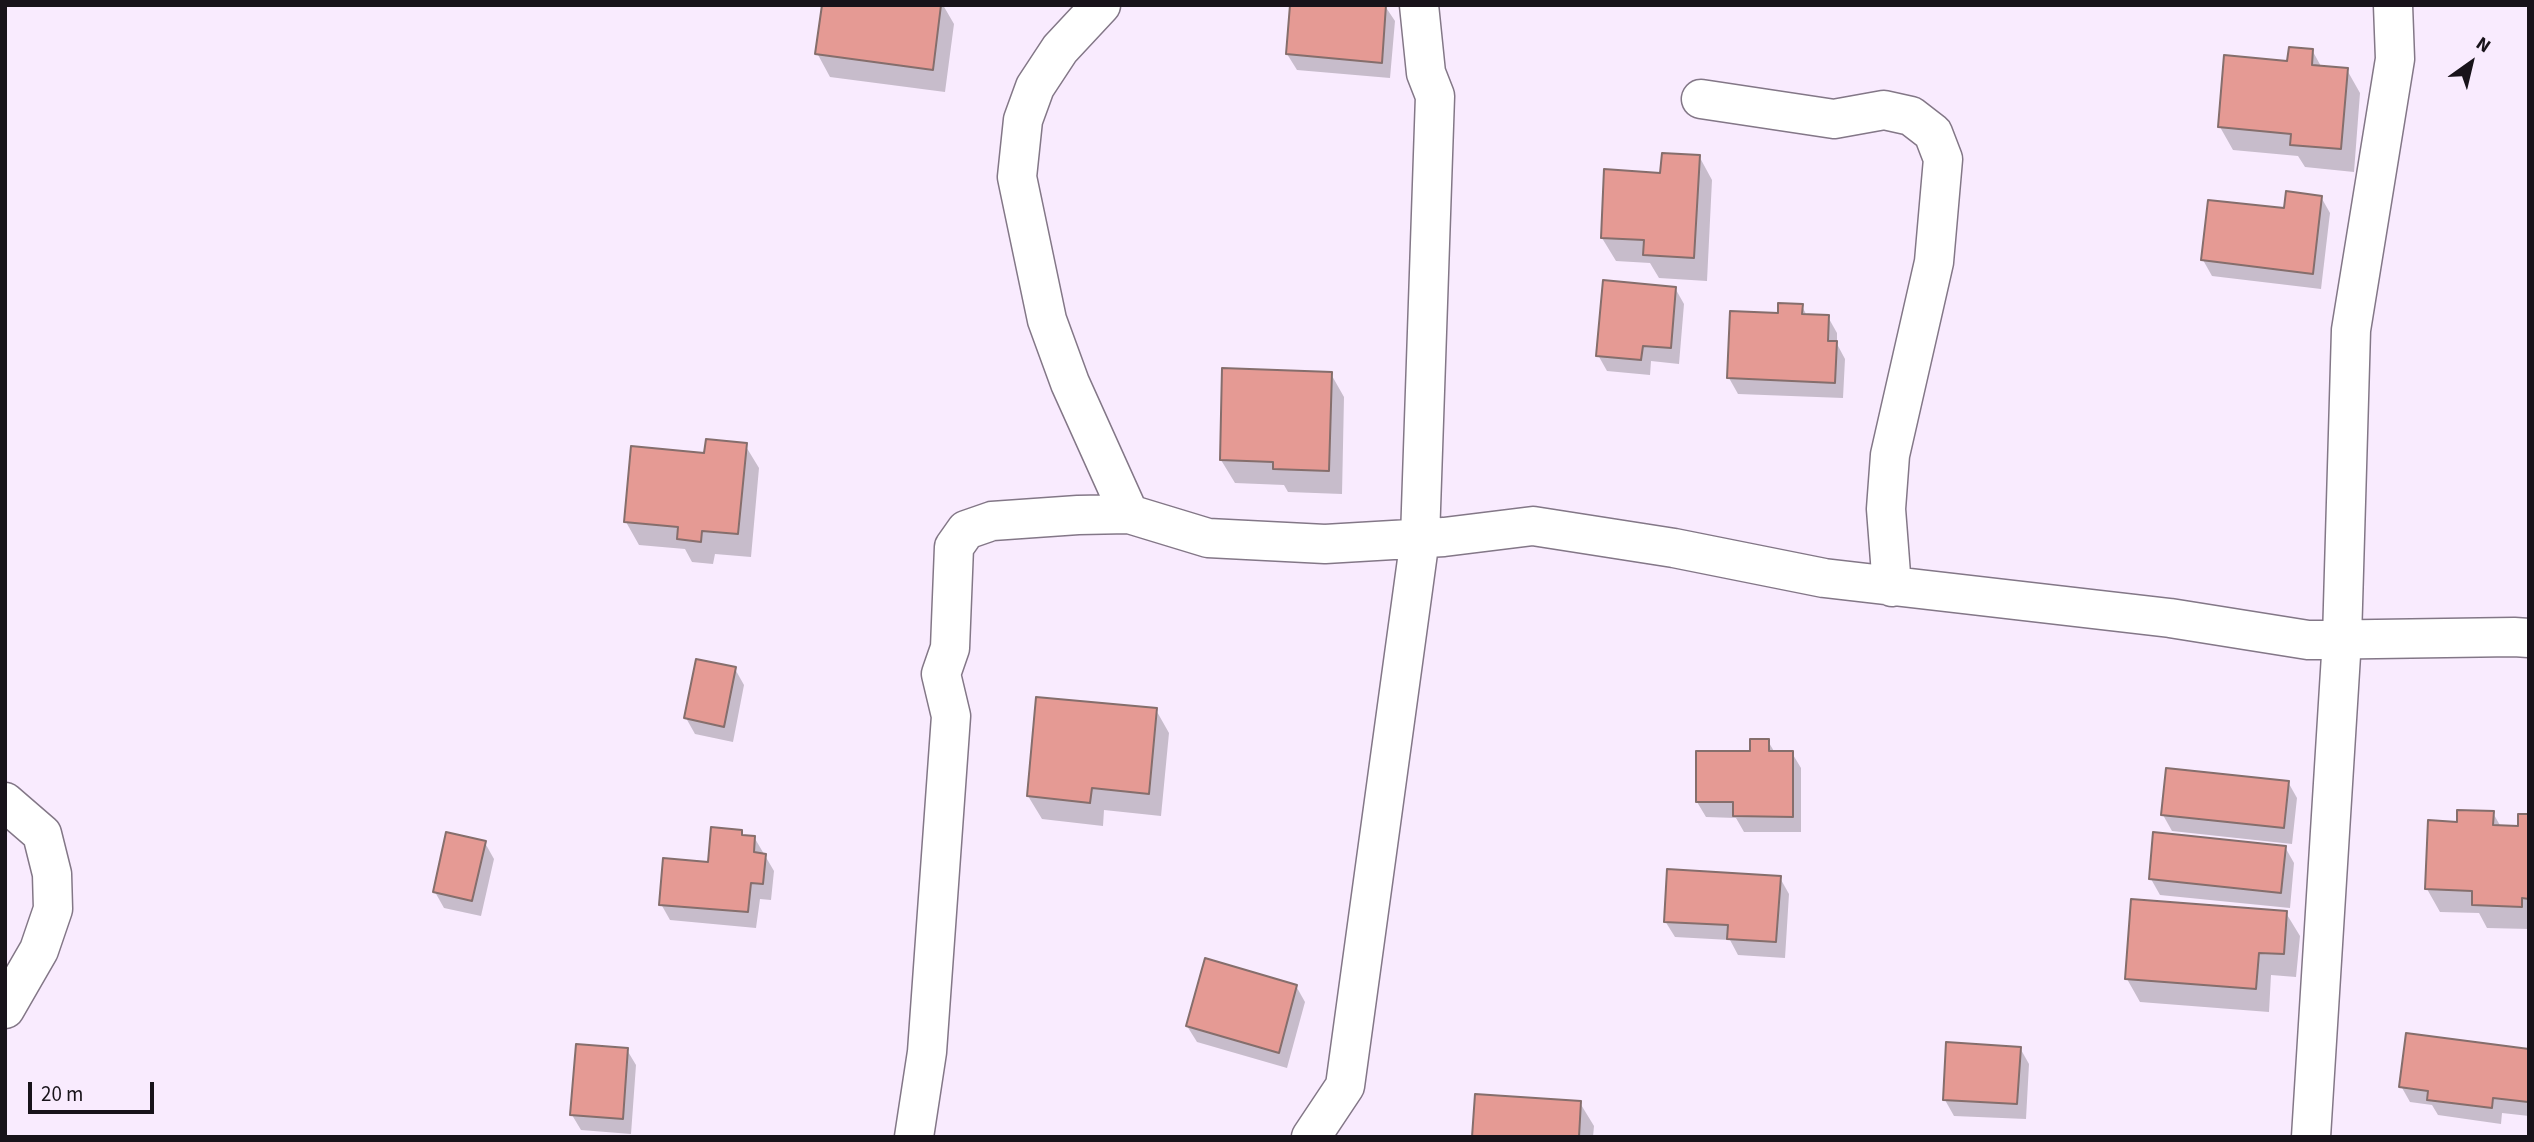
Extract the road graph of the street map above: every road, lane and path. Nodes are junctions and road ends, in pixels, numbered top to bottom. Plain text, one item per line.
1 (1101, 5) edge
2 (1419, 5) edge
3 (2393, 5) edge
4 (1701, 99) dead end
5 (1129, 514) junction
6 (1420, 538) junction
7 (1892, 587) junction
8 (2529, 638) edge
9 (2342, 639) junction
10 (5, 802) edge
11 (5, 1009) edge
12 (914, 1137) edge
13 (1311, 1137) edge
14 (2311, 1137) edge

1 - 5 street
2 - 6 street
3 - 9 street
4 - 7 street
5 - 6 street
5 - 12 street
6 - 7 street
6 - 13 street
7 - 9 street
8 - 9 street
9 - 14 street
10 - 11 street

